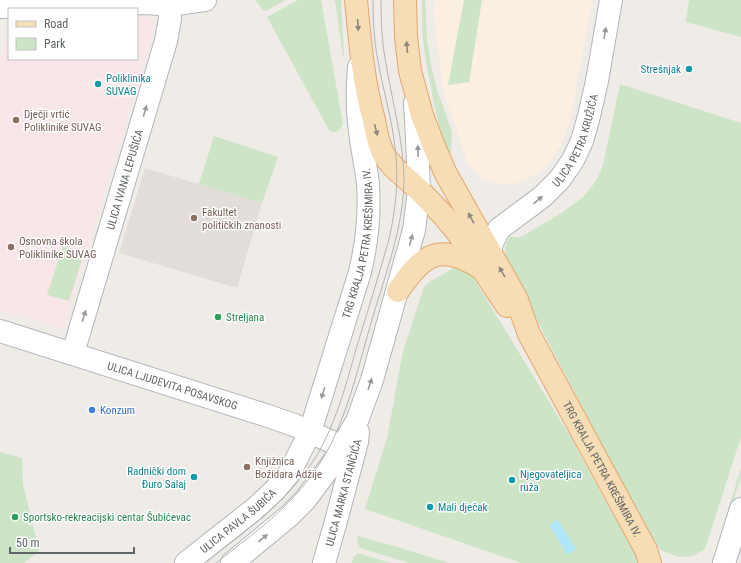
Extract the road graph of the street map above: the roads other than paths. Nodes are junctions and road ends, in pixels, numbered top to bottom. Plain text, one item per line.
1 (205, 0) edge
2 (356, 0) edge
3 (405, 0) edge
4 (611, 0) edge
5 (169, 5) junction
6 (0, 7) edge
7 (360, 50) junction
8 (413, 85) junction
9 (419, 190) junction
10 (486, 260) junction
11 (398, 291) junction
12 (0, 330) edge
13 (73, 353) junction
14 (357, 421) junction
15 (310, 432) junction
16 (343, 447) junction
17 (741, 509) edge
18 (653, 560) edge
19 (186, 563) edge
20 (232, 563) edge
21 (324, 563) edge
22 (724, 563) edge

1 - 5 street
2 -> 7 main road, TRG KRALJA PETRA KREŠIMIRA IV.
8 -> 3 main road, TRG KRALJA PETRA KREŠIMIRA IV.
10 -> 4 street, ULICA PETRA KRUŽIĆA
5 - 6 street
13 -> 5 street, ULICA IVANA LEPUŠIĆA
7 -> 9 main road, TRG KRALJA PETRA KREŠIMIRA IV.
7 -> 15 street, TRG KRALJA PETRA KREŠIMIRA IV.
9 -> 8 street, TRG KRALJA PETRA KREŠIMIRA IV.
10 -> 8 main road, TRG KRALJA PETRA KREŠIMIRA IV.
9 - 10 main road, TRG KRALJA PETRA KREŠIMIRA IV.
11 -> 9 street, TRG KRALJA PETRA KREŠIMIRA IV.
10 - 11 main road
10 - 18 main road, TRG KRALJA PETRA KREŠIMIRA IV.
14 -> 11 street, TRG KRALJA PETRA KREŠIMIRA IV.
12 - 13 street, ULICA LJUDEVITA POSAVSKOG
13 - 15 street, ULICA LJUDEVITA POSAVSKOG
14 - 16 street, TRG KRALJA PETRA KREŠIMIRA IV.
14 - 21 street, ULICA MARKA STANČIĆA
15 - 16 street, ULICA LJUDEVITA POSAVSKOG
15 - 19 street, ULICA PAVLA ŠUBIĆA
20 -> 16 street
17 - 22 street

